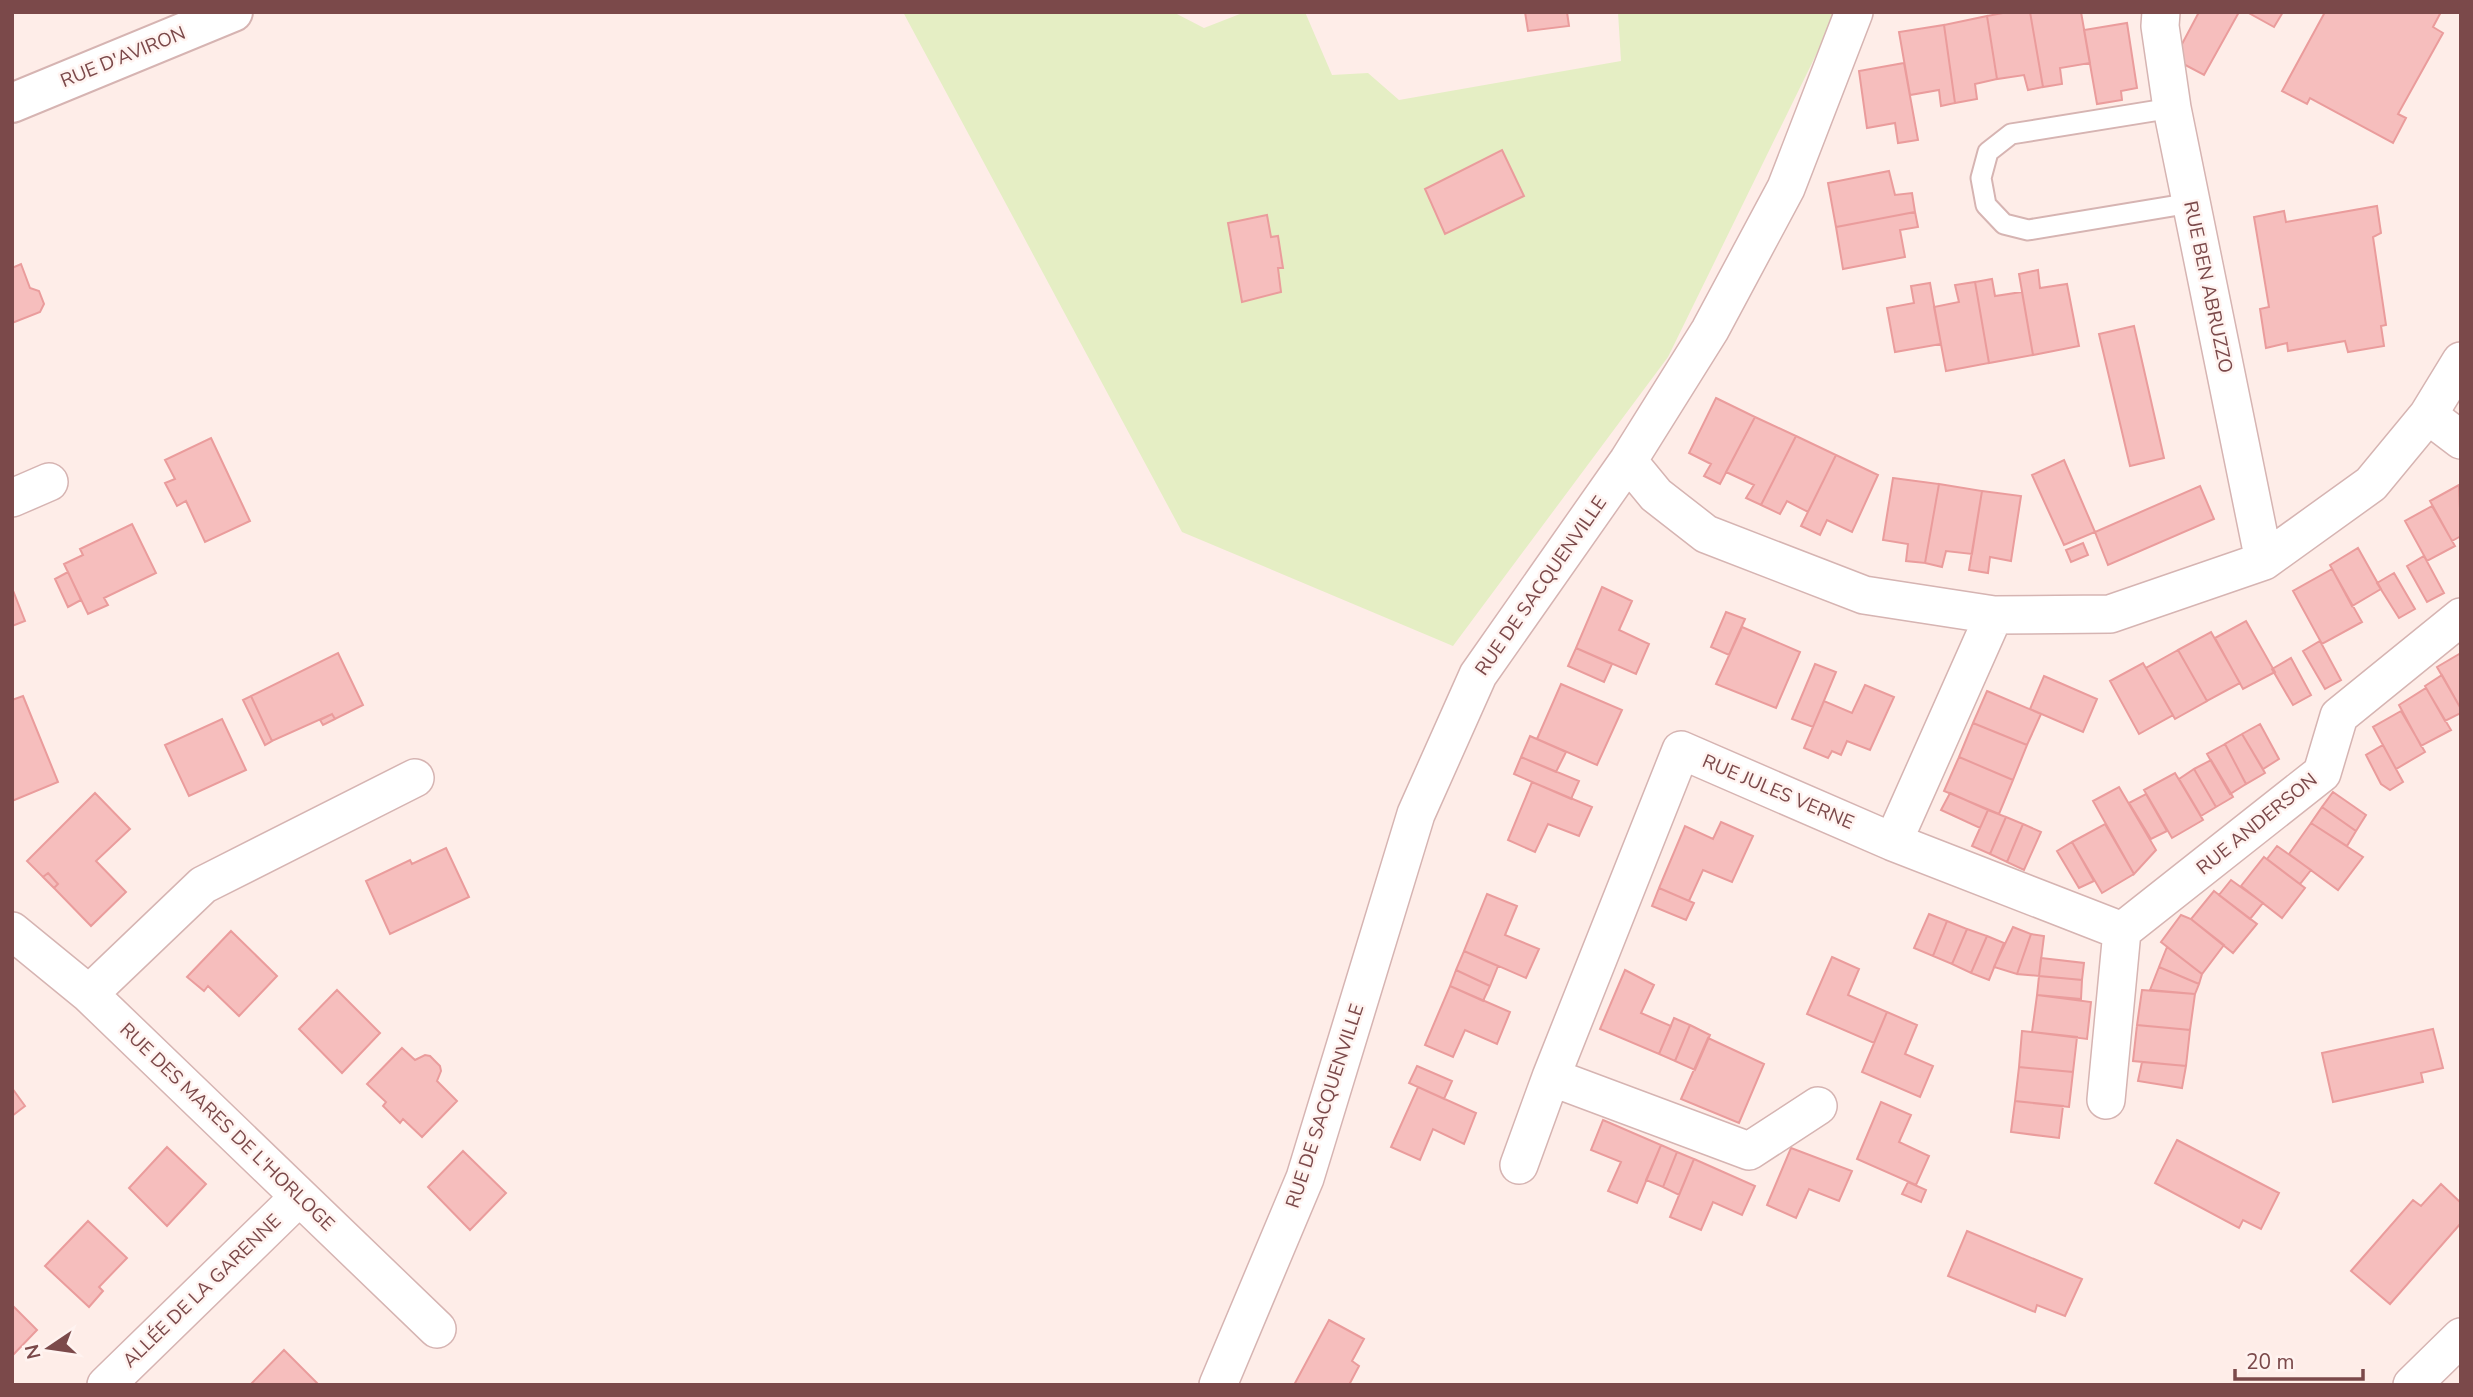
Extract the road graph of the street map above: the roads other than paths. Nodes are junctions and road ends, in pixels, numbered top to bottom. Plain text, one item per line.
1 (233, 12) edge
2 (1854, 12) edge
3 (2161, 12) edge
4 (12, 103) edge
5 (2172, 108) junction
6 (2191, 203) junction
7 (2461, 360) edge
8 (2428, 415) junction
9 (2461, 440) edge
10 (1628, 461) junction
11 (49, 482) dead end
12 (12, 498) edge
13 (2264, 561) junction
14 (1994, 615) junction
15 (2461, 617) edge
16 (415, 778) dead end
17 (1893, 842) junction
18 (2122, 931) junction
19 (14, 936) edge
20 (89, 995) junction
21 (1551, 1077) junction
22 (2106, 1100) dead end
23 (1818, 1106) dead end
24 (1519, 1165) dead end
25 (299, 1197) junction
26 (437, 1329) dead end
27 (2461, 1337) edge
28 (106, 1385) edge
29 (1218, 1385) edge
30 (2413, 1385) edge

1 - 4 street, RUE D'AVIRON
2 - 10 street, RUE DE SACQUENVILLE
3 - 5 street, RUE BEN ABRUZZO
5 - 6 street, RUE BEN ABRUZZO
5 - 6 lane
6 - 13 street, RUE BEN ABRUZZO
7 - 8 street
8 - 9 street
8 - 13 street
10 - 14 street
10 - 29 street, RUE DE SACQUENVILLE
11 - 12 street
13 - 14 street
14 - 17 street
15 - 18 street, RUE ANDERSON
16 - 20 street
17 - 18 street
17 - 21 street, RUE JULES VERNE
18 - 22 street
19 - 20 street, RUE DES MARES DE L'HORLOGE
20 - 25 street, RUE DES MARES DE L'HORLOGE
21 - 23 street
21 - 24 street, RUE JULES VERNE
25 - 26 street, RUE DES MARES DE L'HORLOGE
25 - 28 street, ALLÉE DE LA GARENNE
27 - 30 street

